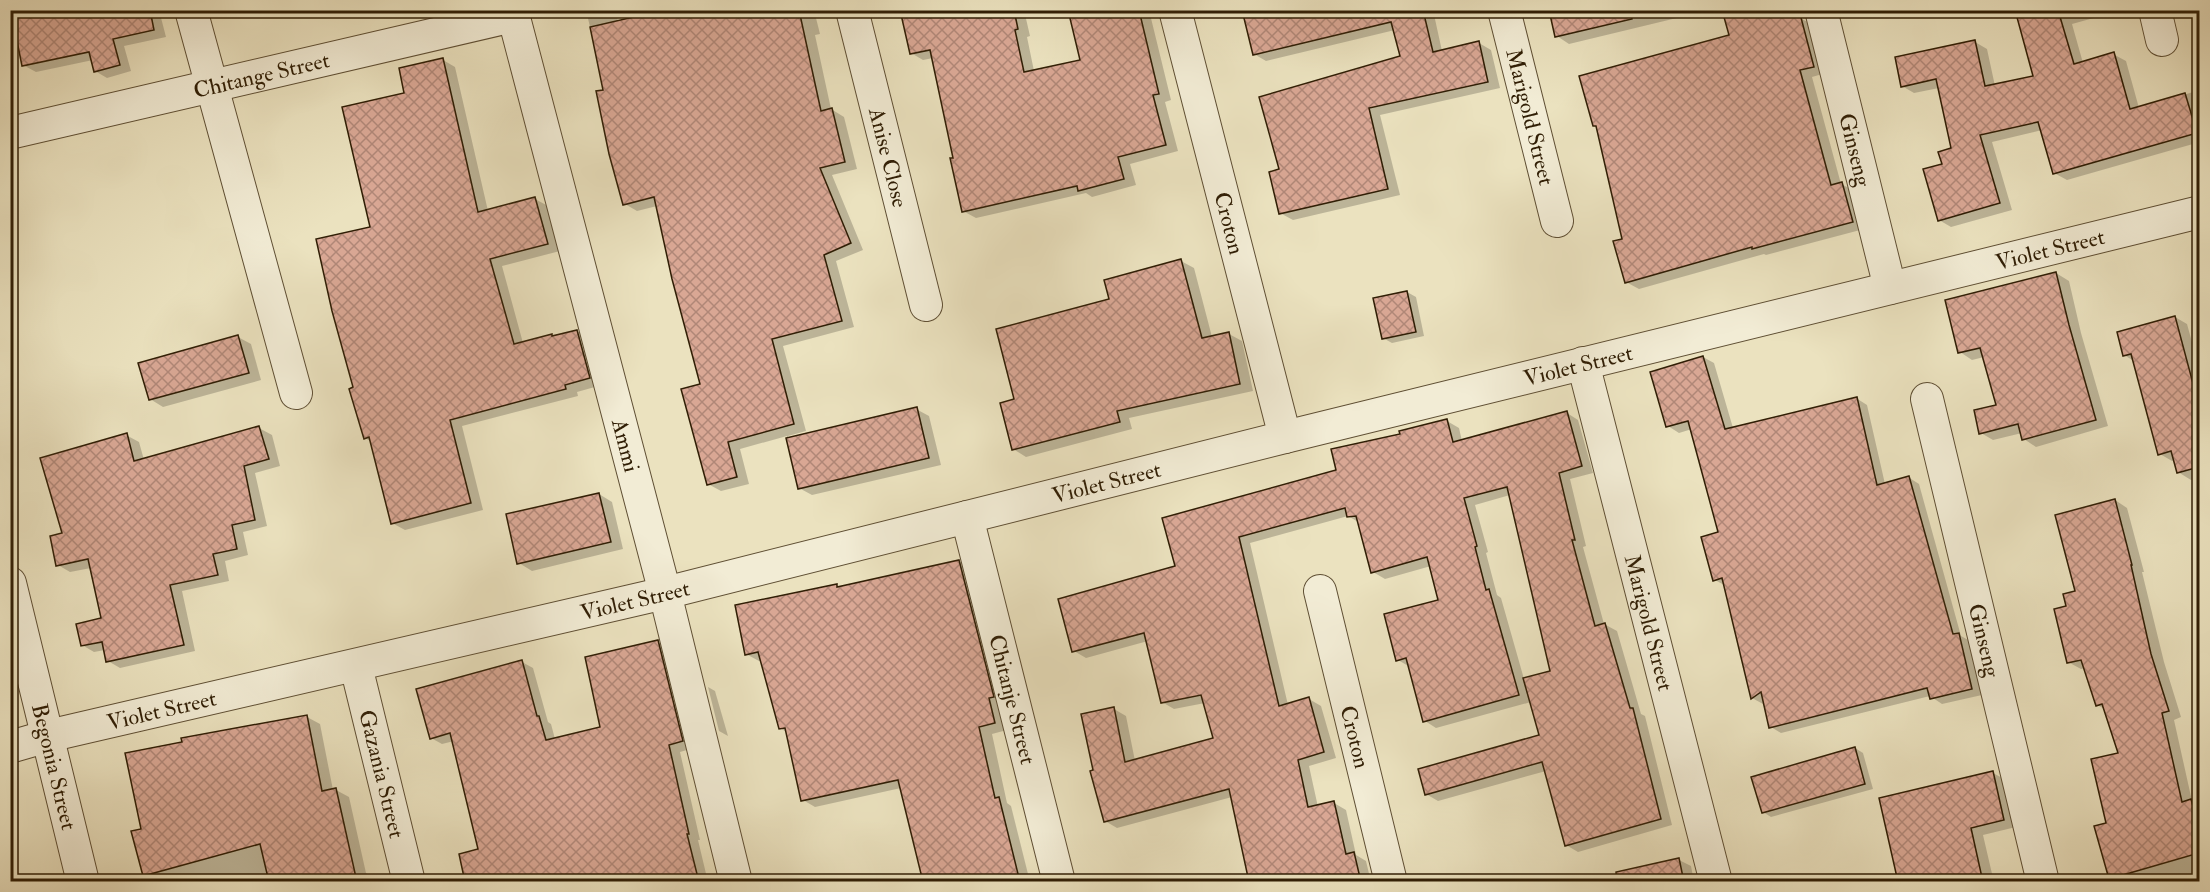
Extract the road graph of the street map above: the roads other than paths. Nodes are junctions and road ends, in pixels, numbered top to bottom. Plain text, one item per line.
1 (191, 10) edge
2 (852, 10) edge
3 (1175, 10) edge
4 (1504, 10) edge
5 (1821, 10) edge
6 (2155, 10) edge
7 (512, 13) edge
8 (2162, 40) dead end
9 (212, 87) junction
10 (10, 133) edge
11 (2199, 212) edge
12 (1557, 221) dead end
13 (1890, 288) junction
14 (926, 305) dead end
15 (1583, 363) junction
16 (296, 393) dead end
17 (1927, 399) dead end
18 (1285, 437) junction
19 (968, 516) junction
20 (10, 583) edge
21 (1320, 591) dead end
22 (665, 593) junction
23 (356, 666) junction
24 (48, 736) junction
25 (10, 747) edge
26 (82, 882) edge
27 (409, 882) edge
28 (736, 882) edge
29 (1059, 882) edge
30 (1391, 882) edge
31 (1716, 882) edge
32 (2043, 882) edge

1 - 9 street
2 - 14 street, Anise Close
3 - 18 street, Croton
4 - 12 street, Marigold Street
5 - 13 street, Ginseng
6 - 8 street
7 - 9 street, Chitange Street
7 - 22 street, Ammi
9 - 10 street, Chitange Street
9 - 16 street
11 - 13 street, Violet Street
13 - 15 street, Violet Street
15 - 18 street, Violet Street
15 - 31 street, Marigold Street
17 - 32 street, Ginseng
18 - 19 street, Violet Street
19 - 22 street, Violet Street
19 - 29 street, Chitanje Street
20 - 24 street, Begonia Street
21 - 30 street, Croton
22 - 23 street, Violet Street
22 - 28 street, Ammi
23 - 24 street, Violet Street
23 - 27 street, Gazania Street
24 - 25 street, Violet Street
24 - 26 street, Begonia Street

